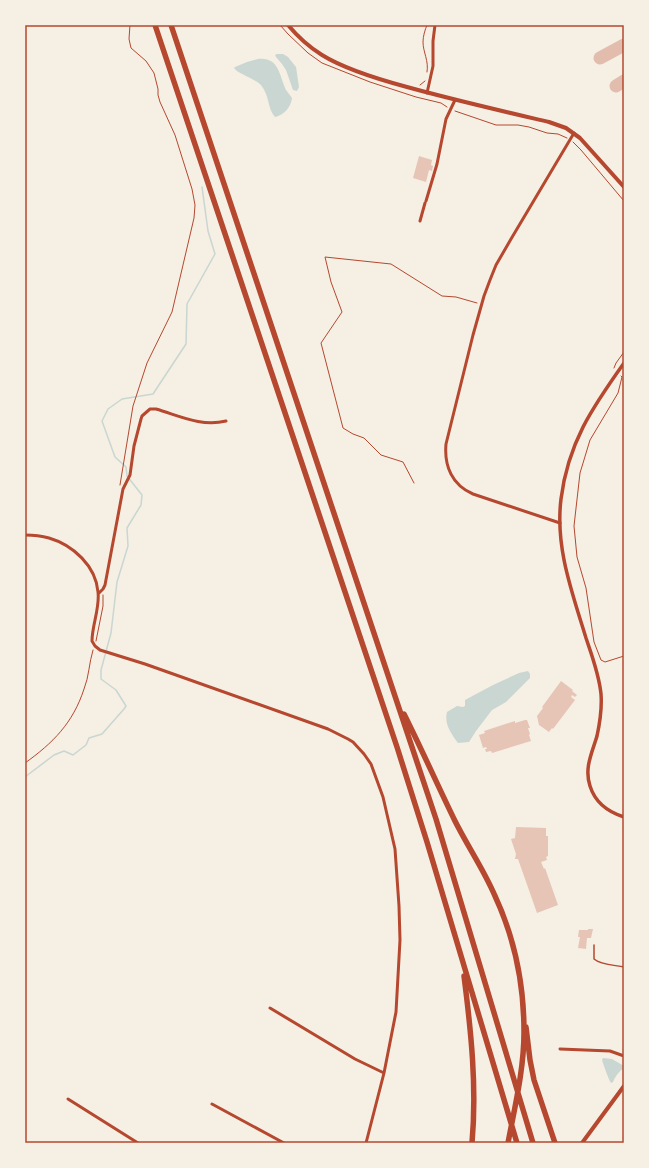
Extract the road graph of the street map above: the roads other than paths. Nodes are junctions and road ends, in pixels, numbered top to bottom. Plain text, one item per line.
1 (156, 25) edge
2 (171, 25) edge
3 (288, 25) edge
4 (435, 25) edge
5 (427, 93) junction
6 (456, 100) junction
7 (574, 133) junction
8 (624, 187) edge
9 (420, 221) dead end
10 (624, 363) edge
11 (226, 422) dead end
12 (560, 523) junction
13 (25, 535) edge
14 (99, 593) junction
15 (394, 692) junction
16 (624, 817) edge
17 (594, 945) dead end
18 (465, 967) junction
19 (624, 967) edge
20 (523, 1007) junction
21 (270, 1008) dead end
22 (560, 1049) dead end
23 (624, 1056) edge
24 (384, 1073) junction
25 (624, 1086) edge
26 (68, 1098) dead end
27 (212, 1104) dead end
28 (588, 1135) junction
29 (138, 1143) edge
30 (284, 1143) edge
31 (366, 1143) edge
32 (472, 1143) edge
33 (508, 1143) edge
34 (517, 1143) edge
35 (533, 1143) edge
36 (555, 1143) edge
37 (582, 1143) edge
38 (585, 1143) edge

1 - 18 highway
2 - 15 highway
3 - 5 main road
4 - 5 street
5 - 6 main road
6 - 7 main road
6 - 9 street
7 - 8 main road
7 - 12 street
10 - 12 street
11 - 14 street
12 - 16 street
13 - 14 street
14 - 24 street
15 - 20 highway
15 - 35 highway
17 - 19 lane
18 - 32 highway
18 - 34 highway
20 - 33 highway
20 - 36 highway
21 - 24 street
22 - 23 street
24 - 31 street
25 - 28 main road
26 - 29 street
27 - 30 street
28 - 37 main road
28 - 38 main road

